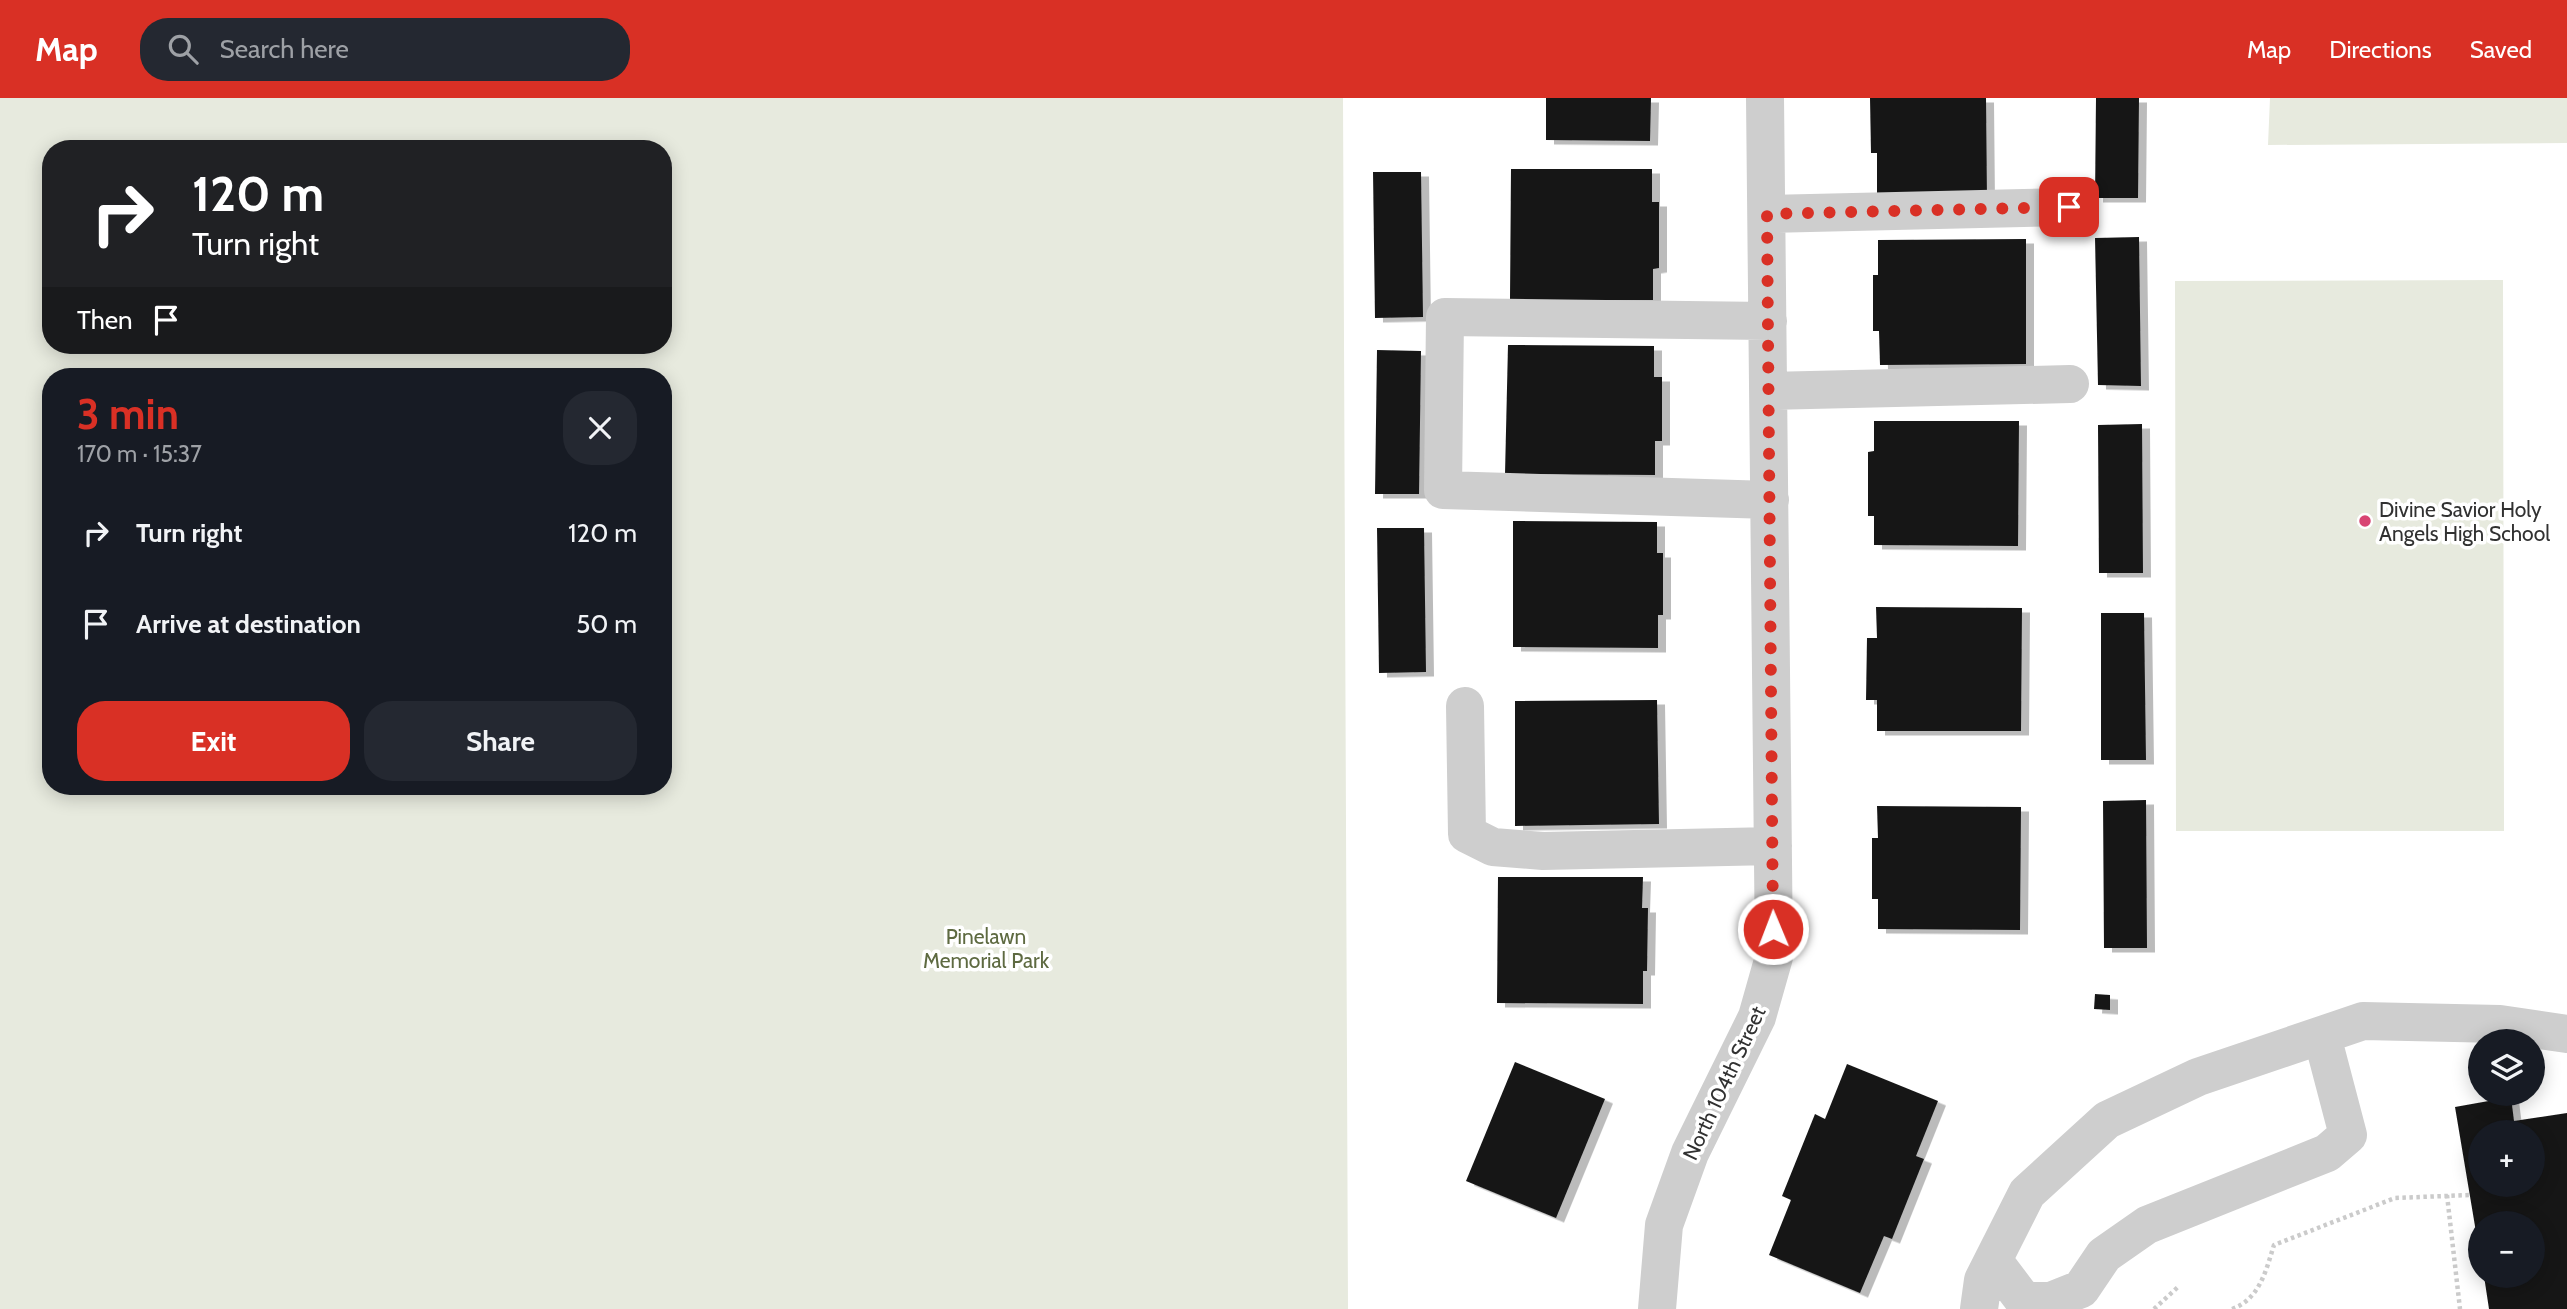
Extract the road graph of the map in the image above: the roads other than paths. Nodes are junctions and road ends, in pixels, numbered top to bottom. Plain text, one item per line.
1 (1765, 98) edge
2 (2069, 207) dead end
3 (1767, 214) junction
4 (1768, 321) junction
5 (2070, 384) dead end
6 (1769, 391) junction
7 (1770, 500) junction
8 (1465, 706) dead end
9 (1773, 846) junction
10 (2567, 1034) edge
11 (2322, 1036) junction
12 (1993, 1260) junction
13 (1657, 1309) edge
14 (1979, 1309) edge

1 - 3 street, North 104th Street
2 - 3 street
3 - 4 street, North 104th Street
4 - 6 street, North 104th Street
4 - 7 street
5 - 6 street
6 - 7 street, North 104th Street
7 - 9 street, North 104th Street
8 - 9 street
9 - 13 street, North 104th Street
10 - 11 street
11 - 12 street
11 - 12 street
12 - 14 street

